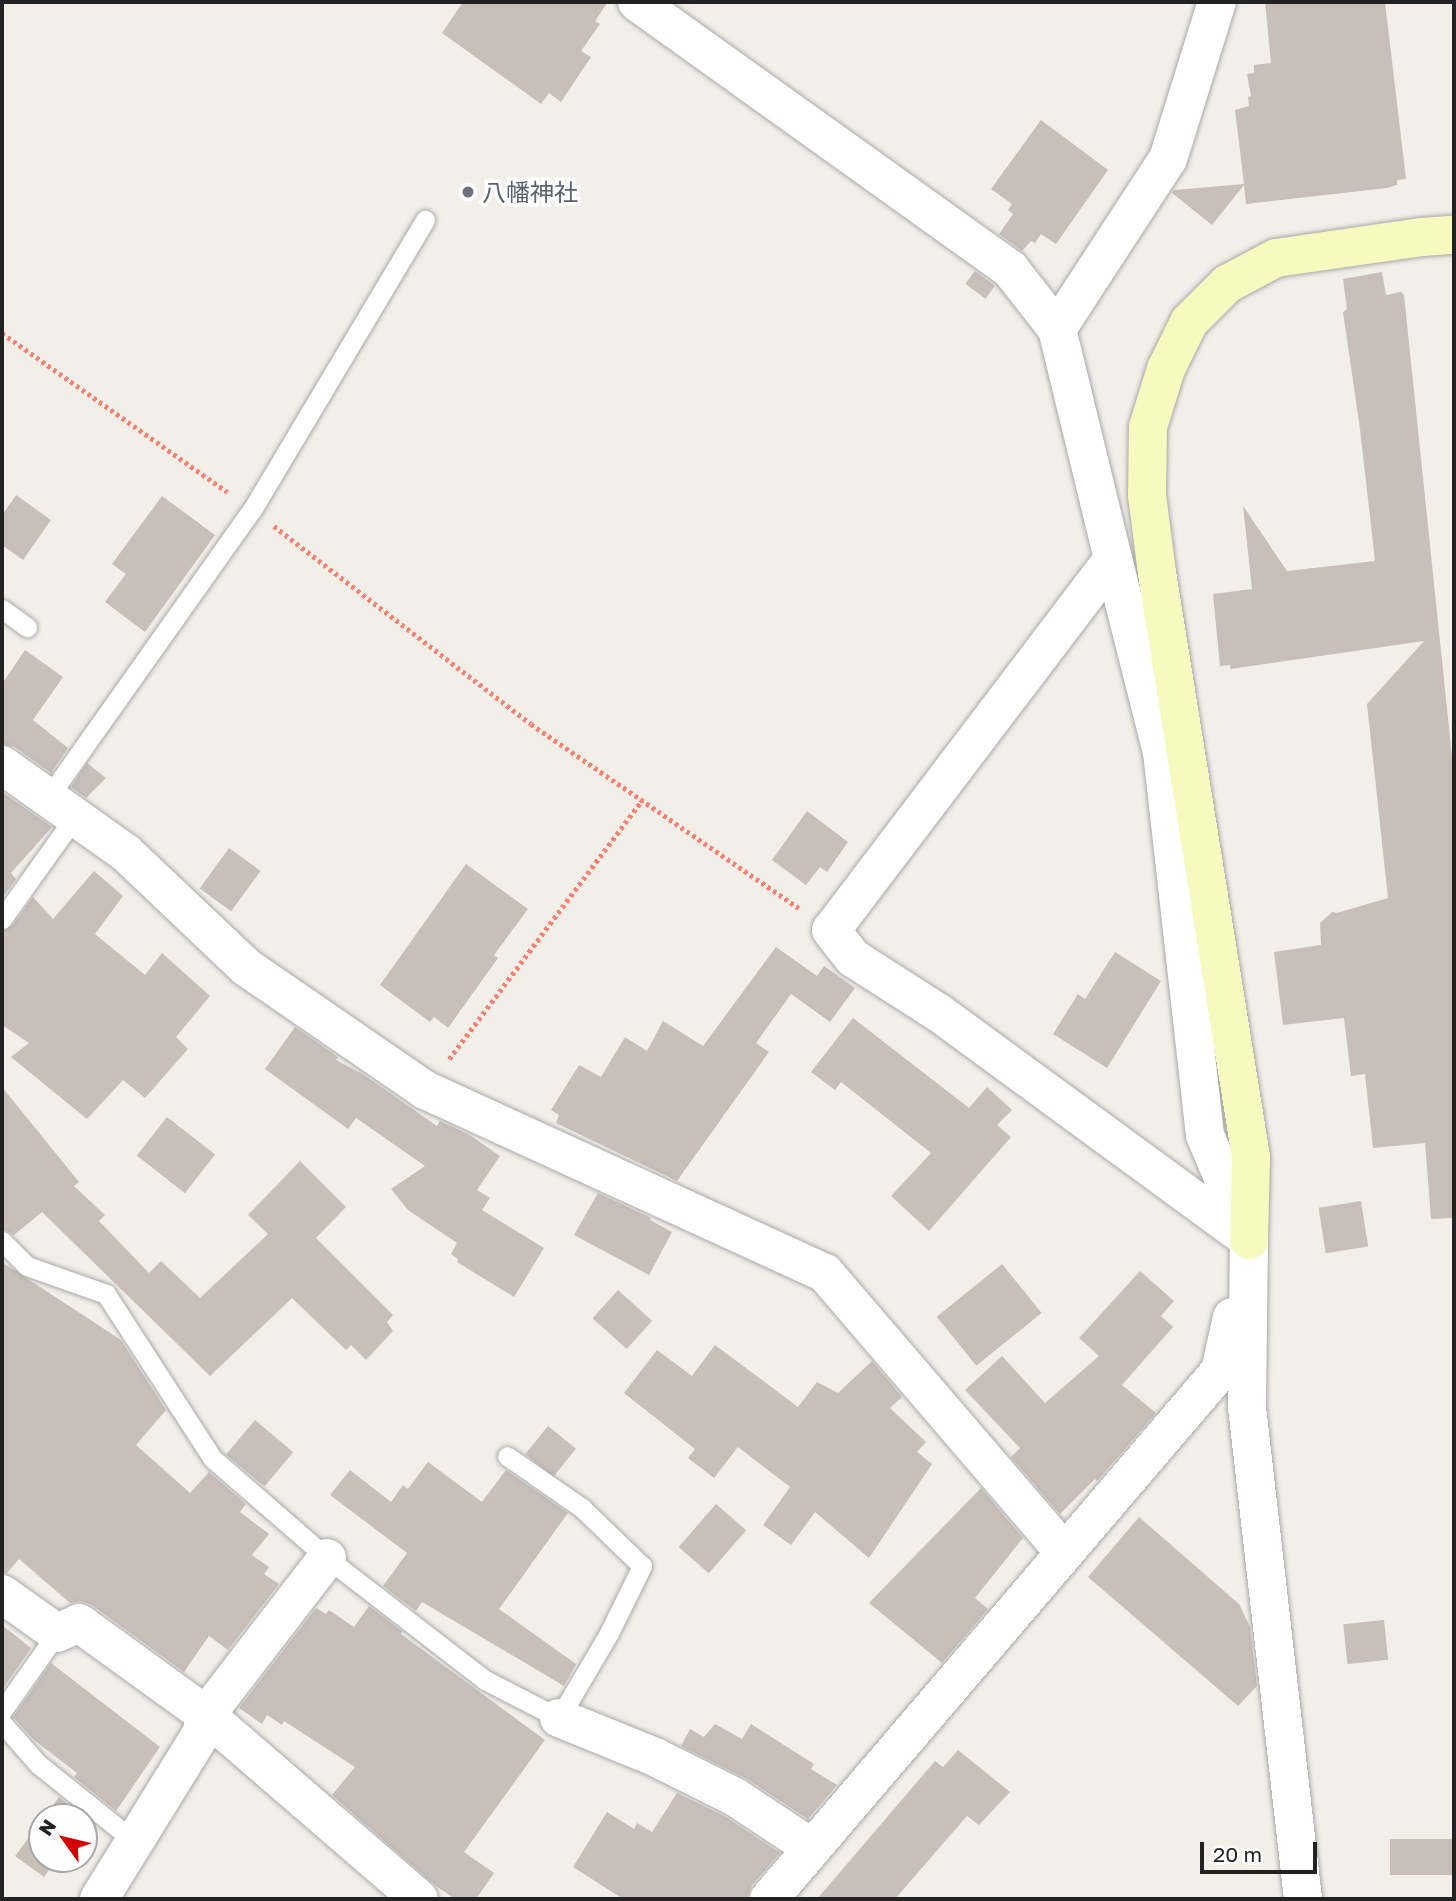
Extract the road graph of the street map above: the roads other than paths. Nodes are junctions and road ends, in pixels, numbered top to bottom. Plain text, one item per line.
1 (637, 2) edge
2 (1217, 2) edge
3 (425, 220) dead end
4 (1454, 236) edge
5 (1057, 329) junction
6 (1112, 559) junction
7 (2, 609) edge
8 (27, 627) dead end
9 (2, 765) edge
10 (60, 808) junction
11 (2, 919) edge
12 (1248, 1240) junction
13 (2, 1241) edge
14 (507, 1457) dead end
15 (1064, 1552) junction
16 (327, 1558) junction
17 (2, 1594) edge
18 (57, 1633) junction
19 (2, 1712) edge
20 (206, 1715) junction
21 (558, 1718) junction
22 (2, 1723) edge
23 (134, 1841) junction
24 (812, 1848) junction
25 (99, 1899) edge
26 (419, 1899) edge
27 (769, 1899) edge
28 (1303, 1899) edge

1 - 5 street
2 - 5 street
3 - 10 lane
4 - 12 street
5 - 6 street
6 - 12 street
6 - 12 street
7 - 8 lane
9 - 10 street
10 - 11 lane
10 - 15 street
12 - 15 street
12 - 28 street
13 - 16 lane
14 - 21 lane
15 - 24 street
16 - 20 street
16 - 21 lane
17 - 18 street
18 - 19 lane
18 - 20 street
20 - 23 street
20 - 26 street
21 - 24 street
22 - 23 lane
23 - 25 street
24 - 27 street

